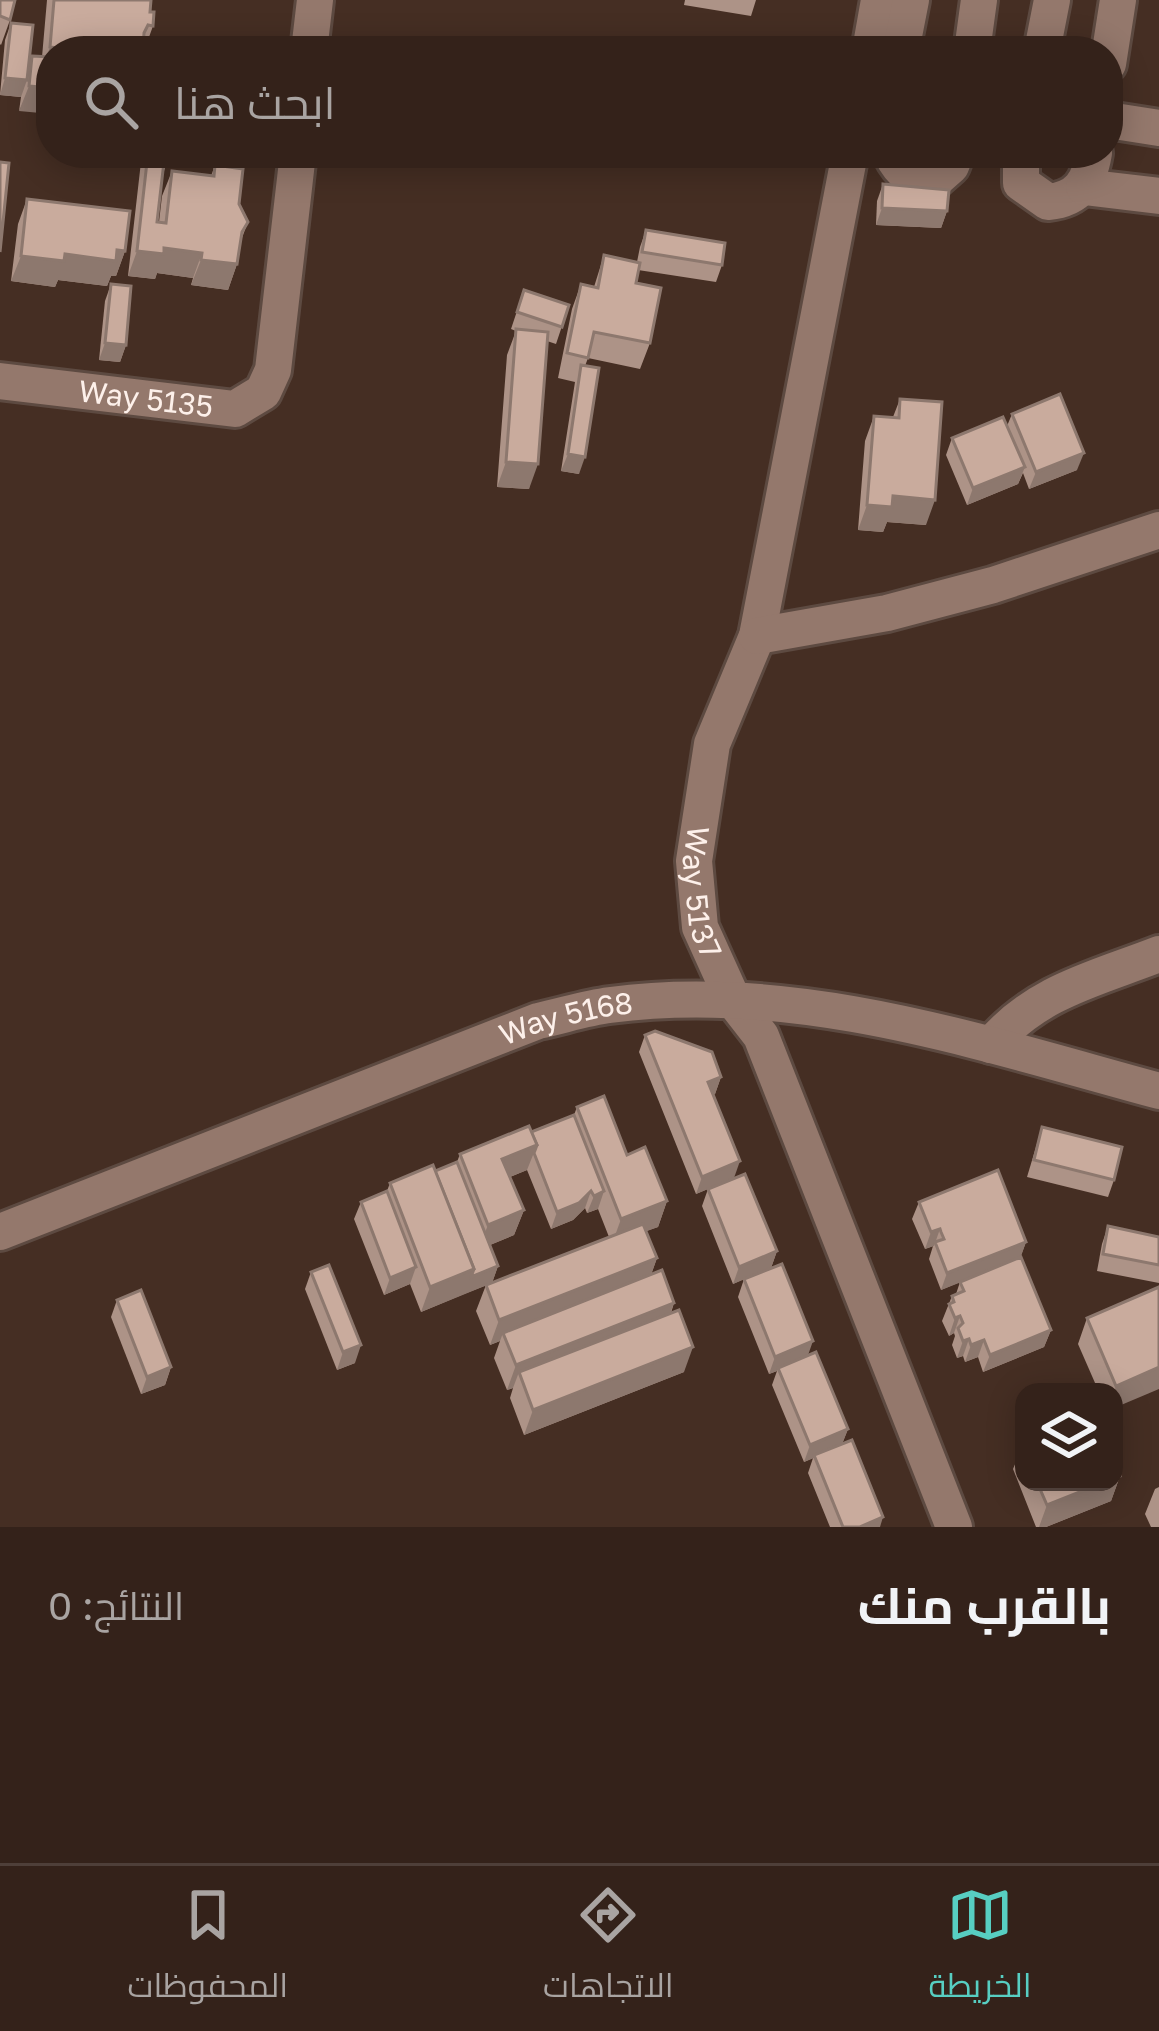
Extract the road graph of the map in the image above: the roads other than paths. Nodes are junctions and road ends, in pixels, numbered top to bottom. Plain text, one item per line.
1 (315, 0) edge
2 (879, 0) edge
3 (910, 0) edge
4 (979, 0) edge
5 (1052, 0) edge
6 (1118, 0) edge
7 (311, 36) edge
8 (873, 36) edge
9 (904, 36) edge
10 (974, 36) edge
11 (1045, 36) edge
12 (1112, 36) edge
13 (1123, 122) edge
14 (1159, 128) edge
15 (296, 168) edge
16 (847, 168) edge
17 (898, 168) edge
18 (948, 168) edge
19 (1021, 168) edge
20 (1089, 170) edge
21 (1159, 196) edge
22 (0, 381) edge
23 (1159, 530) edge
24 (757, 636) junction
25 (1159, 954) edge
26 (733, 1000) junction
27 (992, 1045) junction
28 (1159, 1091) edge
29 (0, 1232) edge
30 (954, 1527) edge

1 - 7 street
2 - 8 street
3 - 9 street
4 - 10 street
5 - 11 street
6 - 12 street
13 - 14 street
15 - 22 street, Way 5135
16 - 24 street, Way 5137
17 - 18 street
19 - 20 street
20 - 21 street
23 - 24 street
24 - 26 street, Way 5137
25 - 27 street
26 - 27 street, Way 5168
26 - 29 street, Way 5168
26 - 30 street, Way 5137
27 - 28 street, Way 5168

